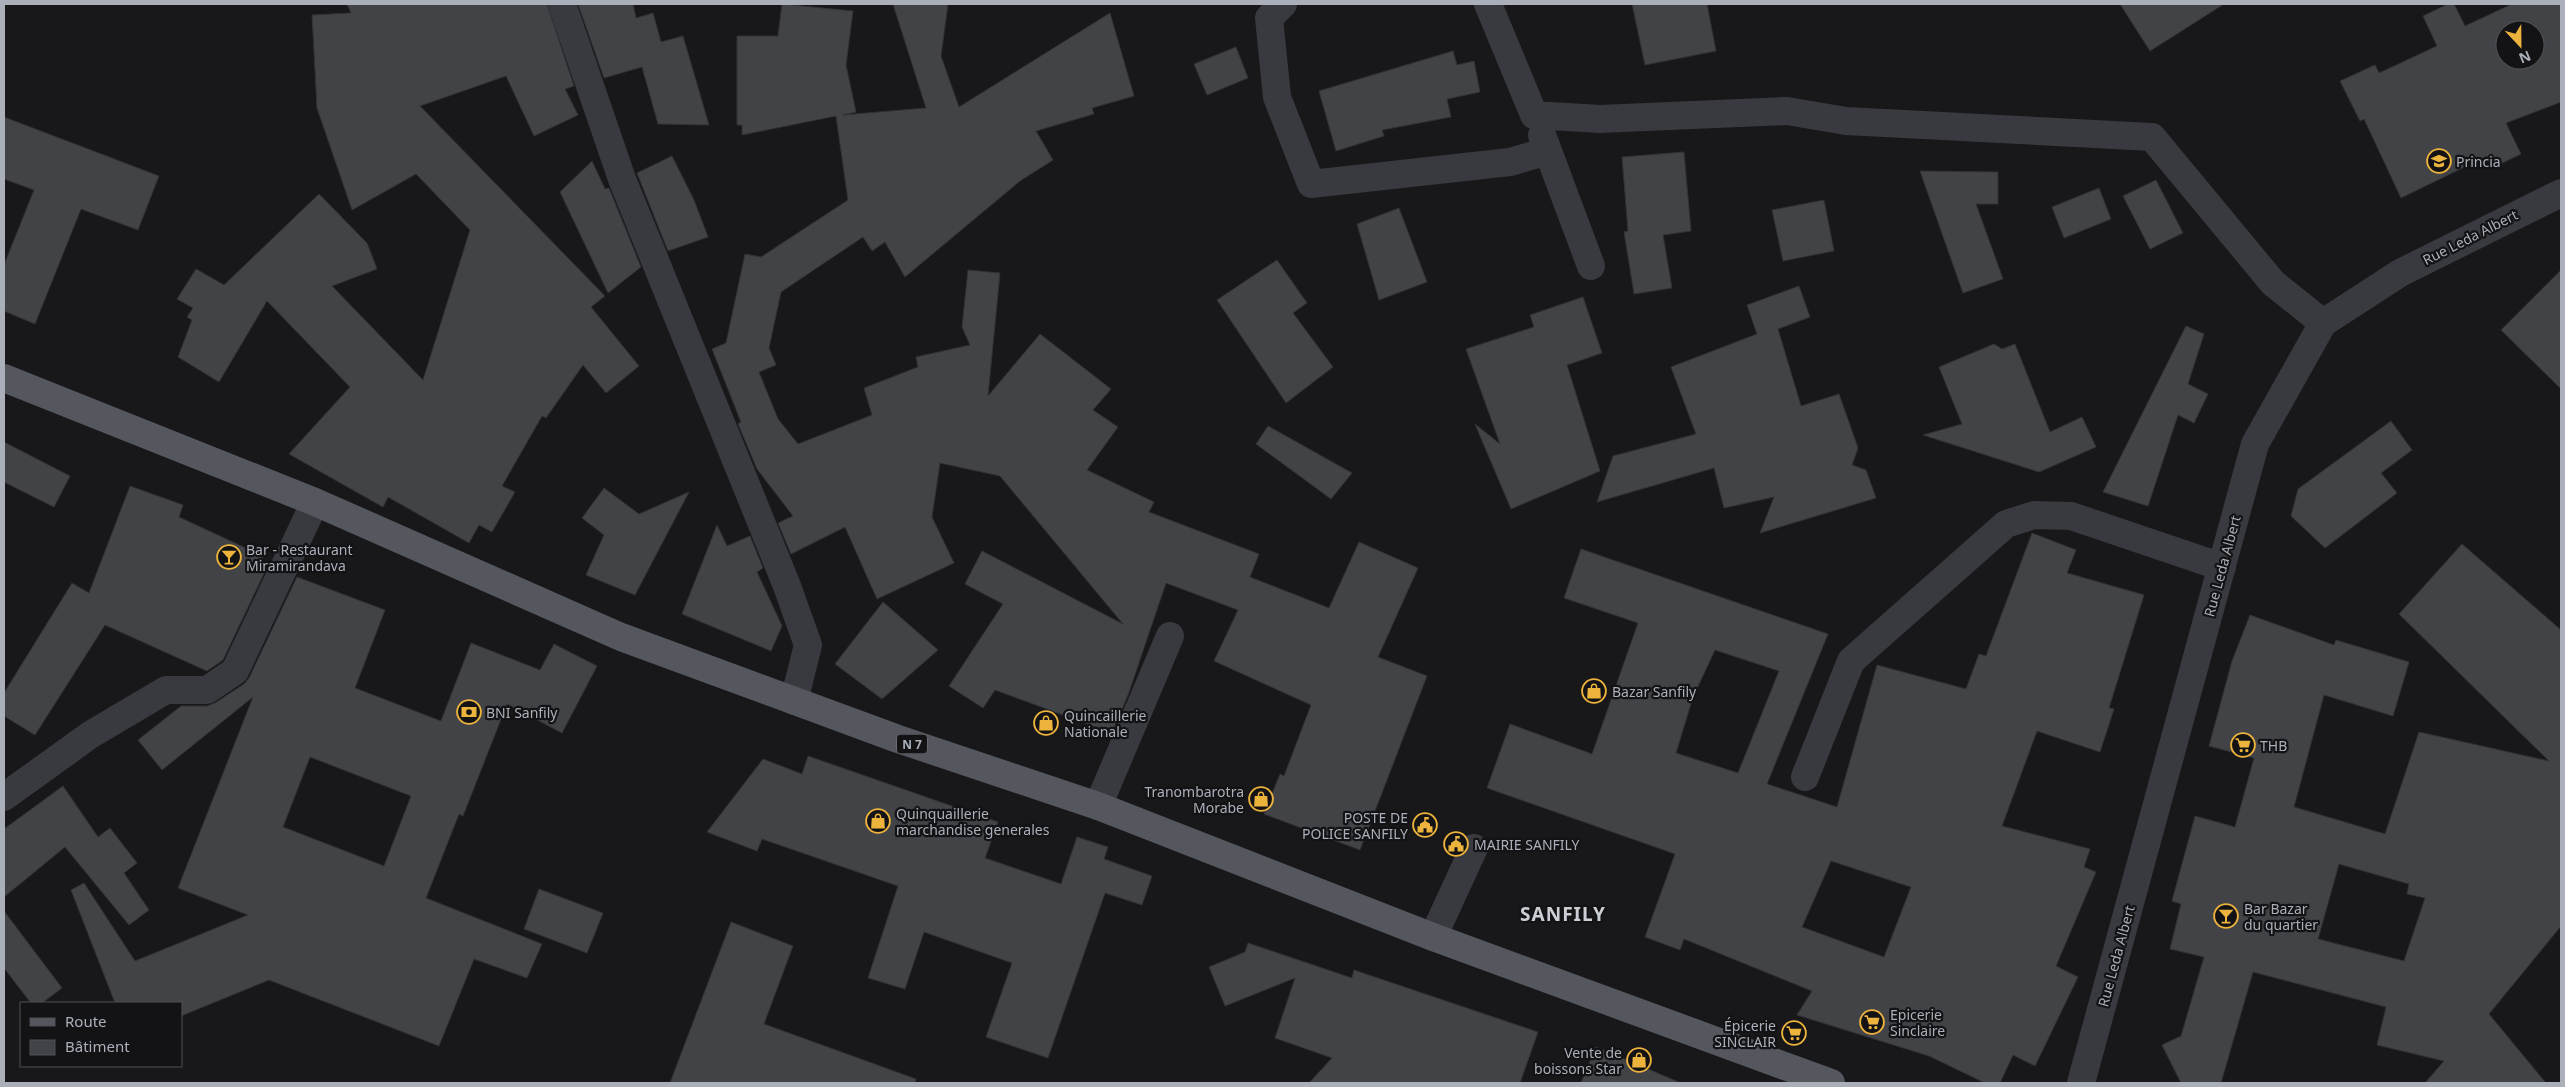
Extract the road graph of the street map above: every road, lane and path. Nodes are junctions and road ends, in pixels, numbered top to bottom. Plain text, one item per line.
1 (562, 4) edge
2 (1283, 4) edge
3 (1488, 4) edge
4 (1534, 115) junction
5 (1548, 150) junction
6 (2561, 193) edge
7 (1591, 266) dead end
8 (2323, 323) junction
9 (4, 378) edge
10 (315, 502) junction
11 (2222, 567) junction
12 (1170, 636) dead end
13 (794, 701) junction
14 (1805, 777) dead end
15 (4, 797) edge
16 (1098, 806) junction
17 (1474, 848) dead end
18 (1433, 936) junction
19 (1831, 1083) edge
20 (2081, 1083) edge

1 - 13 street
2 - 5 street
3 - 4 street
4 - 5 street
4 - 8 street
5 - 7 street
6 - 8 street, Rue Leda Albert
8 - 11 street, Rue Leda Albert
9 - 10 main road, N 7
10 - 13 main road, N 7
10 - 15 street
11 - 14 street
11 - 20 street, Rue Leda Albert
12 - 16 street
13 - 16 main road, N 7
16 - 18 main road, N 7
17 - 18 street
18 - 19 main road, N 7

